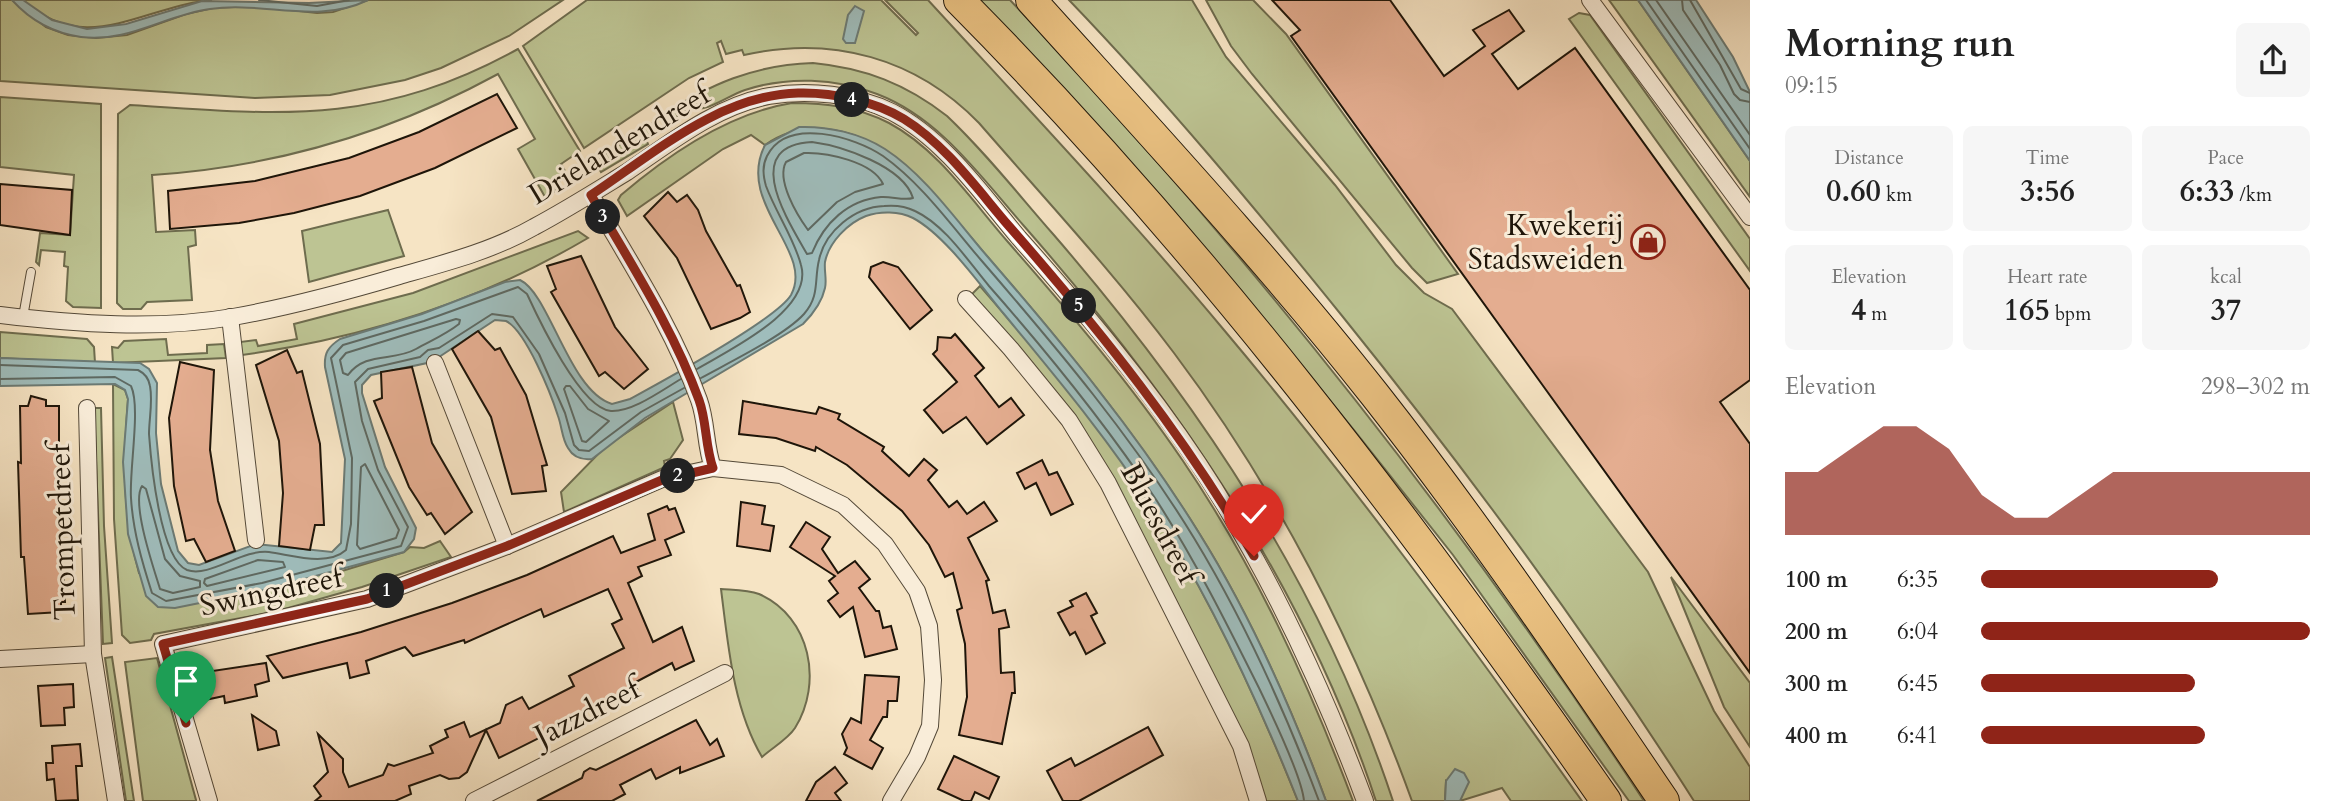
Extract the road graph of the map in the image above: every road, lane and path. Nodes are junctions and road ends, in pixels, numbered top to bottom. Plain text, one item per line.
1 (959, 0) edge
2 (1031, 0) edge
3 (1590, 0) edge
4 (591, 195) junction
5 (1750, 217) edge
6 (30, 272) dead end
7 (966, 299) dead end
8 (0, 314) edge
9 (23, 317) junction
10 (230, 317) junction
11 (435, 362) dead end
12 (87, 408) dead end
13 (713, 468) junction
14 (256, 540) dead end
15 (507, 546) junction
16 (93, 654) junction
17 (0, 659) edge
18 (725, 673) dead end
19 (116, 801) edge
20 (209, 801) edge
21 (474, 801) edge
22 (891, 801) edge
23 (1258, 801) edge
24 (1365, 801) edge
25 (1606, 801) edge
26 (1664, 801) edge

1 - 25 highway
2 - 26 highway
3 - 5 street
4 - 10 street, Drielandendreef
4 - 13 street
4 - 24 street, Drielandendreef
6 - 9 lane
7 - 23 street, Bluesdreef
8 - 9 street, Drielandendreef
9 - 10 street, Drielandendreef
10 - 14 street
11 - 15 street
12 - 16 street, Trompetdreef
13 - 15 street, Swingdreef
13 - 22 street, Swingdreef
15 - 20 street, Swingdreef
16 - 17 street, Trompetdreef
16 - 19 street, Trompetdreef
18 - 21 street, Jazzdreef

